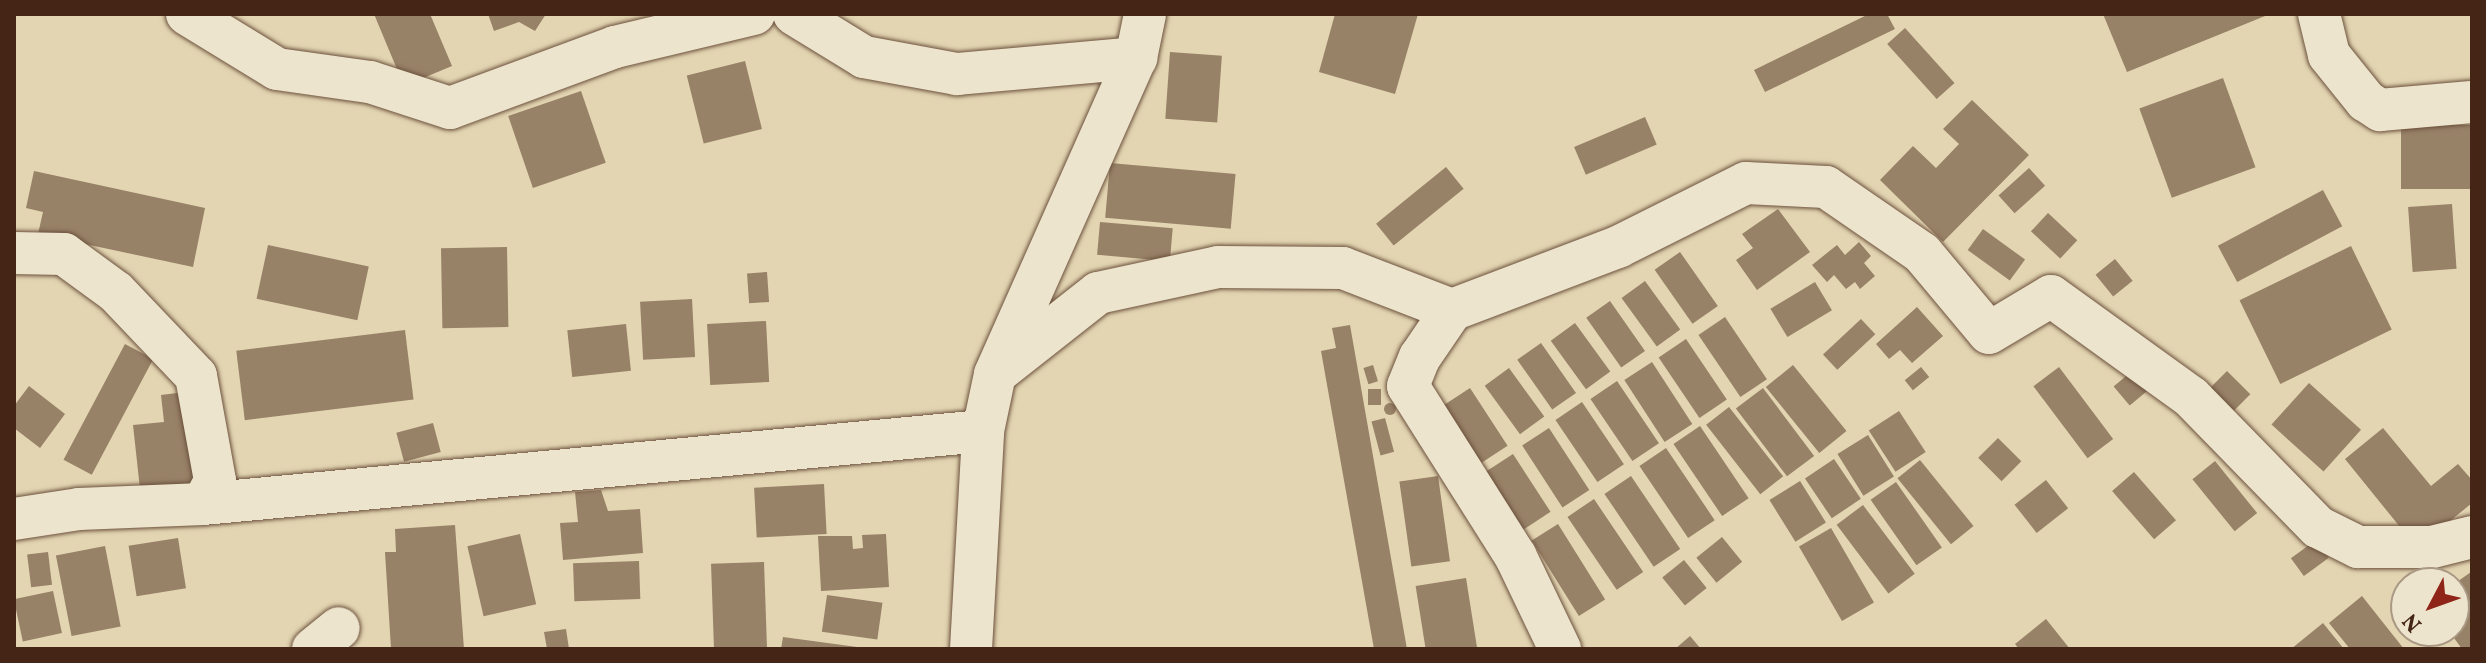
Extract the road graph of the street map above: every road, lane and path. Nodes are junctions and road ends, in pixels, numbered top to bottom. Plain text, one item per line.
1 (187, 14) edge
2 (754, 14) edge
3 (794, 14) edge
4 (1145, 14) edge
5 (2319, 14) edge
6 (1136, 58) junction
7 (2472, 102) edge
8 (14, 253) edge
9 (1452, 310) junction
10 (995, 374) junction
11 (983, 431) junction
12 (203, 504) junction
13 (14, 519) edge
14 (2472, 537) edge
15 (971, 649) edge
16 (1560, 649) edge

1 - 2 street
3 - 6 street
4 - 6 street
5 - 7 street
6 - 10 street
8 - 12 street
9 - 10 street
9 - 14 street
9 - 16 street
10 - 11 street
11 - 12 street
11 - 15 street
12 - 13 street

